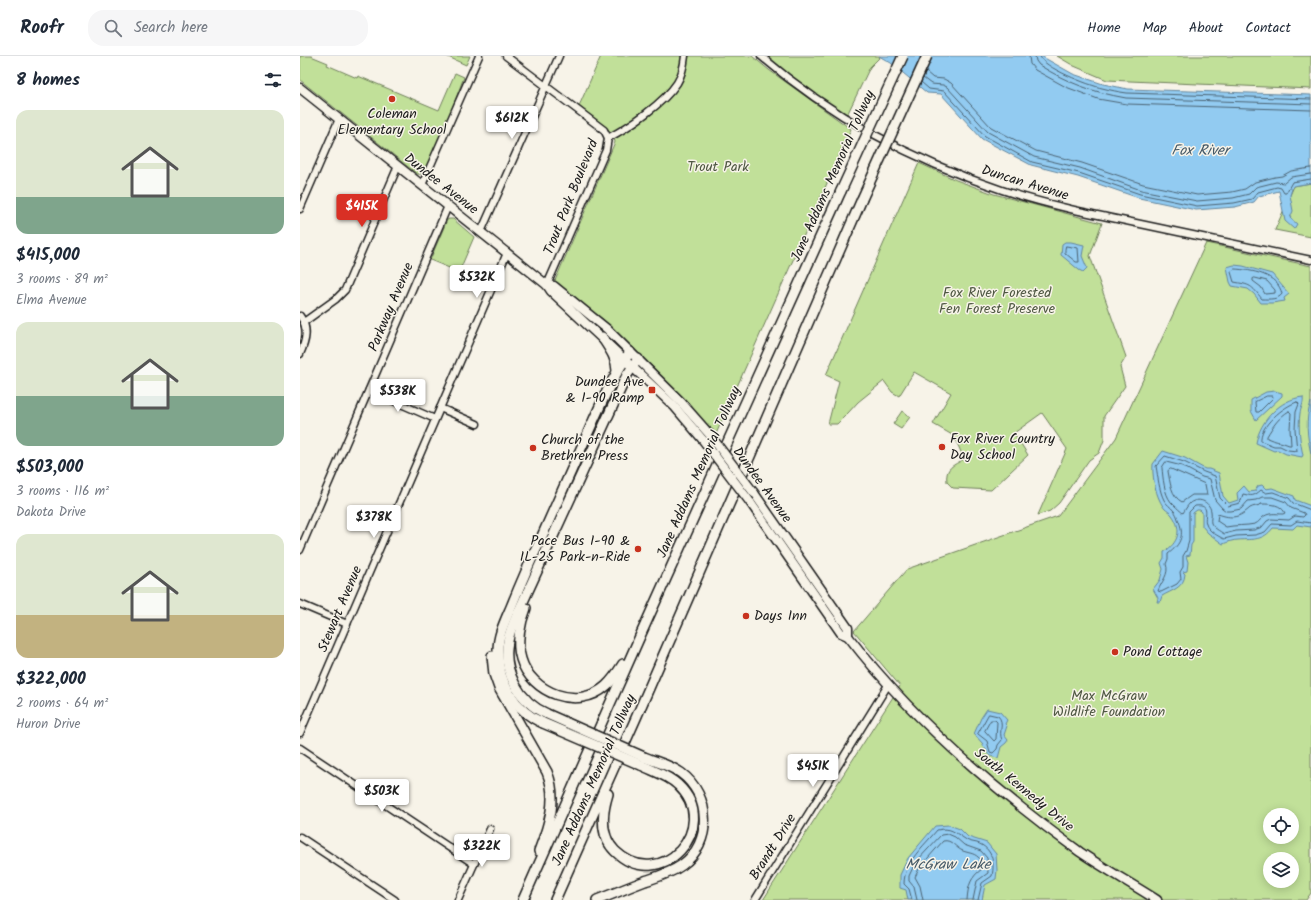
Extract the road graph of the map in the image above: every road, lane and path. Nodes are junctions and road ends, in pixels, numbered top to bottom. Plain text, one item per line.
1 (479, 56) edge
2 (506, 56) edge
3 (559, 56) edge
4 (685, 56) edge
5 (761, 56) edge
6 (903, 56) edge
7 (927, 56) edge
8 (546, 85) junction
9 (300, 88) edge
10 (339, 119) junction
11 (608, 138) junction
12 (398, 166) junction
13 (422, 186) junction
14 (448, 206) junction
15 (300, 209) edge
16 (481, 232) junction
17 (507, 253) junction
18 (1311, 260) edge
19 (548, 285) junction
20 (300, 316) edge
21 (304, 322) junction
22 (602, 337) junction
23 (300, 354) edge
24 (627, 355) junction
25 (635, 363) junction
26 (617, 371) junction
27 (369, 390) junction
28 (440, 408) junction
29 (435, 419) junction
30 (477, 424) dead end
31 (707, 438) junction
32 (554, 534) junction
33 (300, 550) edge
34 (517, 592) junction
35 (300, 604) edge
36 (347, 624) junction
37 (641, 634) junction
38 (848, 636) junction
39 (888, 685) junction
40 (545, 718) junction
41 (636, 718) junction
42 (300, 733) edge
43 (300, 748) edge
44 (642, 761) junction
45 (490, 829) dead end
46 (300, 837) edge
47 (474, 864) junction
48 (395, 900) edge
49 (458, 900) edge
50 (520, 900) edge
51 (524, 900) edge
52 (555, 900) edge
53 (597, 900) edge
54 (755, 900) edge
55 (1157, 900) edge

1 - 13 street
2 - 8 street
3 - 8 street
4 - 11 street, Trout Park Boulevard
5 - 18 street, Duncan Avenue
6 - 37 highway, Jane Addams Memorial Tollway, bridge
7 - 41 highway, Jane Addams Memorial Tollway, bridge
8 - 11 street
8 - 16 street
9 - 10 main road, Dundee Avenue
10 - 12 main road, Dundee Avenue
10 - 15 street
11 - 19 street, Trout Park Boulevard
12 - 13 main road, Dundee Avenue
12 - 21 street
13 - 14 main road, Dundee Avenue
14 - 16 main road, Dundee Avenue
14 - 27 street, Parkway Avenue
16 - 17 main road, Dundee Avenue
17 - 19 main road, Dundee Avenue
17 - 28 street, Stewart Avenue
19 - 22 main road, Dundee Avenue
19 - 24 main road, Dundee Avenue
20 - 21 street
21 - 23 street
22 - 24 main road, Dundee Avenue
22 - 26 highway
24 - 25 main road, Dundee Avenue
24 - 26 highway
25 - 31 main road, Dundee Avenue
25 - 32 highway
26 - 34 highway
27 - 29 street
27 - 33 street, Parkway Avenue
28 - 29 street, Stewart Avenue
28 - 30 street
29 - 36 street, Stewart Avenue
31 - 38 main road, Dundee Avenue, bridge
31 - 38 main road, Dundee Avenue, bridge
32 - 37 highway
32 - 40 highway
34 - 40 highway
34 - 50 highway
35 - 36 street
36 - 42 street, Stewart Avenue
37 - 51 highway, Jane Addams Memorial Tollway
38 - 39 main road, Dundee Avenue
39 - 54 street, Brandt Drive
39 - 55 main road, South Kennedy Drive
40 - 44 highway, bridge
41 - 44 highway
41 - 52 highway, Jane Addams Memorial Tollway
43 - 47 street
44 - 53 highway
45 - 47 street
46 - 48 street
47 - 49 street

